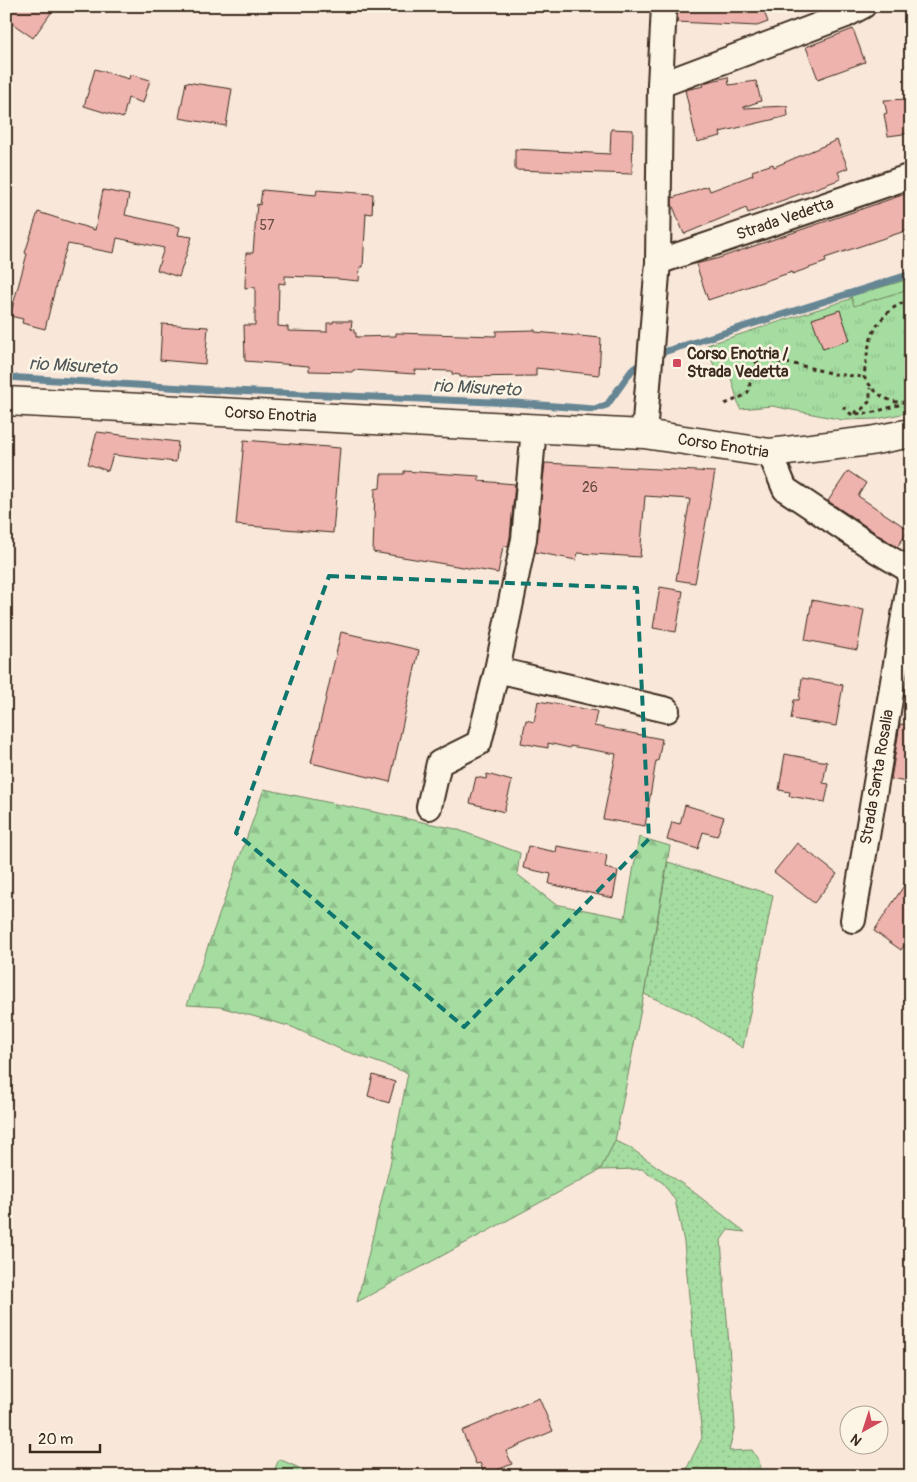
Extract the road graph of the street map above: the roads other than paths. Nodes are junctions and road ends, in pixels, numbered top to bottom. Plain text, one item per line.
1 (664, 6) edge
2 (863, 6) edge
3 (660, 85) junction
4 (911, 176) edge
5 (658, 262) junction
6 (6, 401) edge
7 (534, 428) junction
8 (911, 433) edge
9 (644, 434) junction
10 (770, 453) junction
11 (911, 572) edge
12 (497, 670) junction
13 (667, 710) dead end
14 (429, 807) dead end
15 (853, 920) dead end

1 - 3 street
2 - 3 street
3 - 5 street
4 - 5 street, Strada Vedetta
5 - 9 street
6 - 7 main road, Corso Enotria
7 - 9 main road, Corso Enotria
7 - 12 street
8 - 10 main road, Corso Enotria
9 - 10 main road, Corso Enotria
10 - 11 street, Strada Santa Rosalia
11 - 15 street, Strada Santa Rosalia
12 - 13 street
12 - 14 street

